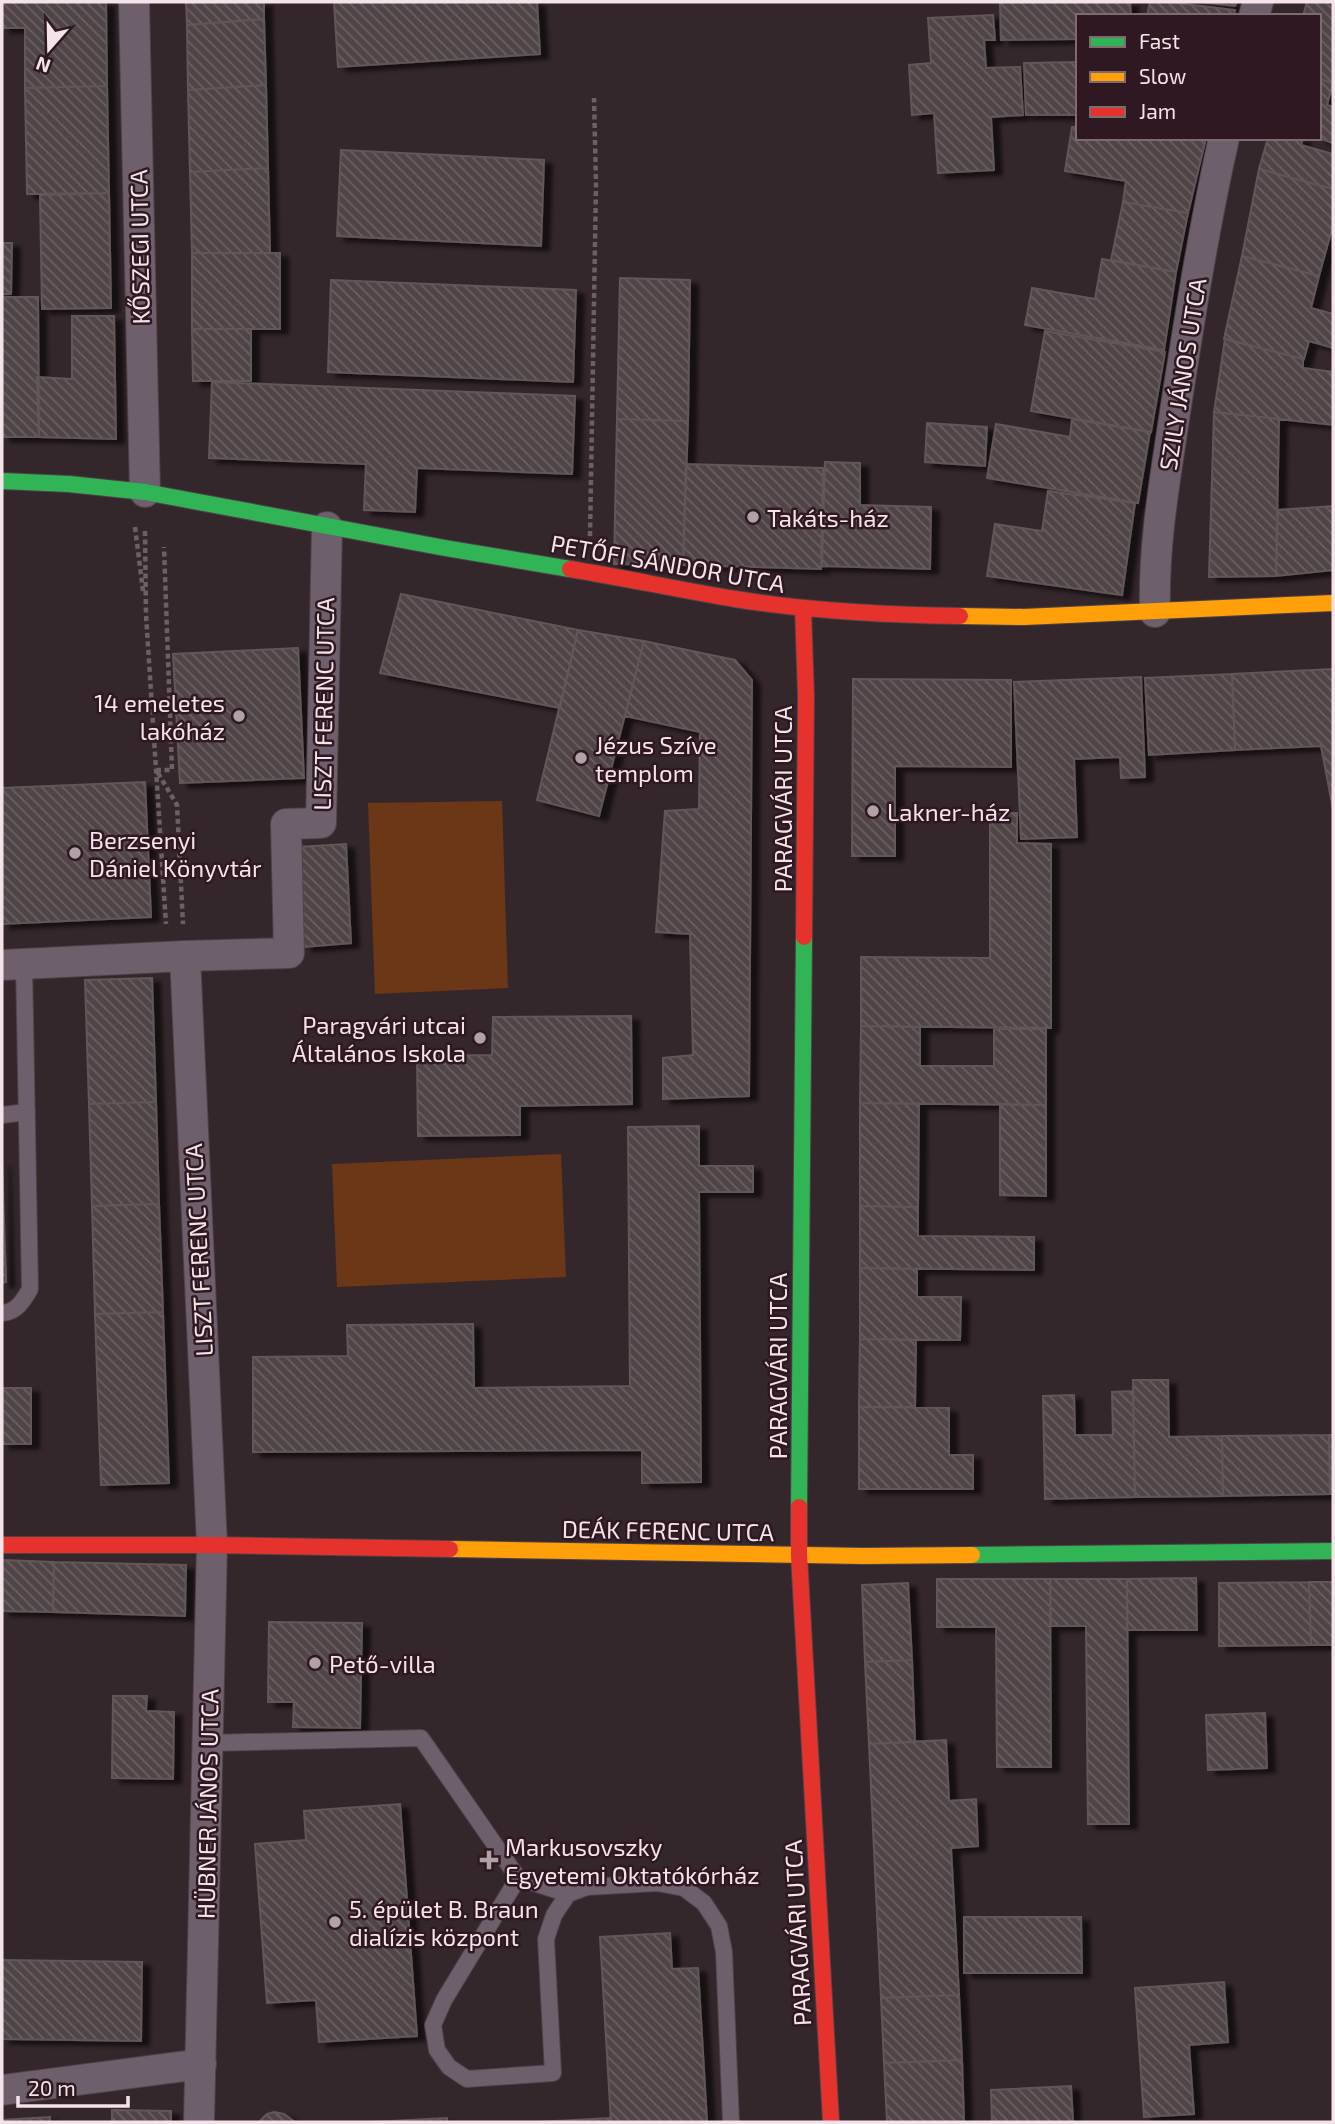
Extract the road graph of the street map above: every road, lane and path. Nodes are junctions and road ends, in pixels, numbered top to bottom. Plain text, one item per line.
1 (134, 2) edge
2 (594, 98) dead end
3 (1224, 140) edge
4 (2, 481) edge
5 (145, 492) junction
6 (327, 527) junction
7 (136, 535) dead end
8 (145, 536) dead end
9 (164, 547) dead end
10 (590, 572) junction
11 (1333, 603) edge
12 (803, 608) junction
13 (1155, 612) junction
14 (146, 615) junction
15 (156, 770) junction
16 (177, 957) junction
17 (13, 965) edge
18 (27, 1112) junction
19 (2, 1115) edge
20 (2, 1313) edge
21 (2, 1545) edge
22 (212, 1545) junction
23 (1333, 1551) edge
24 (799, 1555) junction
25 (208, 1743) junction
26 (517, 1878) junction
27 (568, 1894) junction
28 (201, 2064) junction
29 (2, 2090) edge
30 (199, 2122) edge
31 (731, 2122) edge
32 (831, 2122) edge

1 - 5 street, KŐSZEGI UTCA
2 - 10 path
3 - 13 street, SZILY JÁNOS UTCA
4 - 5 street, PETŐFI SÁNDOR UTCA
5 - 6 street, PETŐFI SÁNDOR UTCA
6 - 10 street, PETŐFI SÁNDOR UTCA
6 - 16 street, LISZT FERENC UTCA
7 - 14 path
8 - 14 path
9 - 15 path
10 - 12 street, PETŐFI SÁNDOR UTCA
11 - 13 street, PETŐFI SÁNDOR UTCA
12 - 13 street, PETŐFI SÁNDOR UTCA
12 - 24 street, PARAGVÁRI UTCA
14 - 15 path
15 - 16 path
15 - 16 path
16 - 17 street
16 - 22 street, LISZT FERENC UTCA
17 - 18 lane
18 - 19 lane
18 - 20 lane
21 - 22 street, DEÁK FERENC UTCA
22 - 24 street, DEÁK FERENC UTCA
22 - 25 street, HÜBNER JÁNOS UTCA
23 - 24 street, DEÁK FERENC UTCA
24 - 32 street, PARAGVÁRI UTCA
25 - 26 lane
25 - 28 street, HÜBNER JÁNOS UTCA
26 - 27 lane
26 - 27 lane
27 - 31 lane
28 - 29 street
28 - 30 street, HÜBNER JÁNOS UTCA

